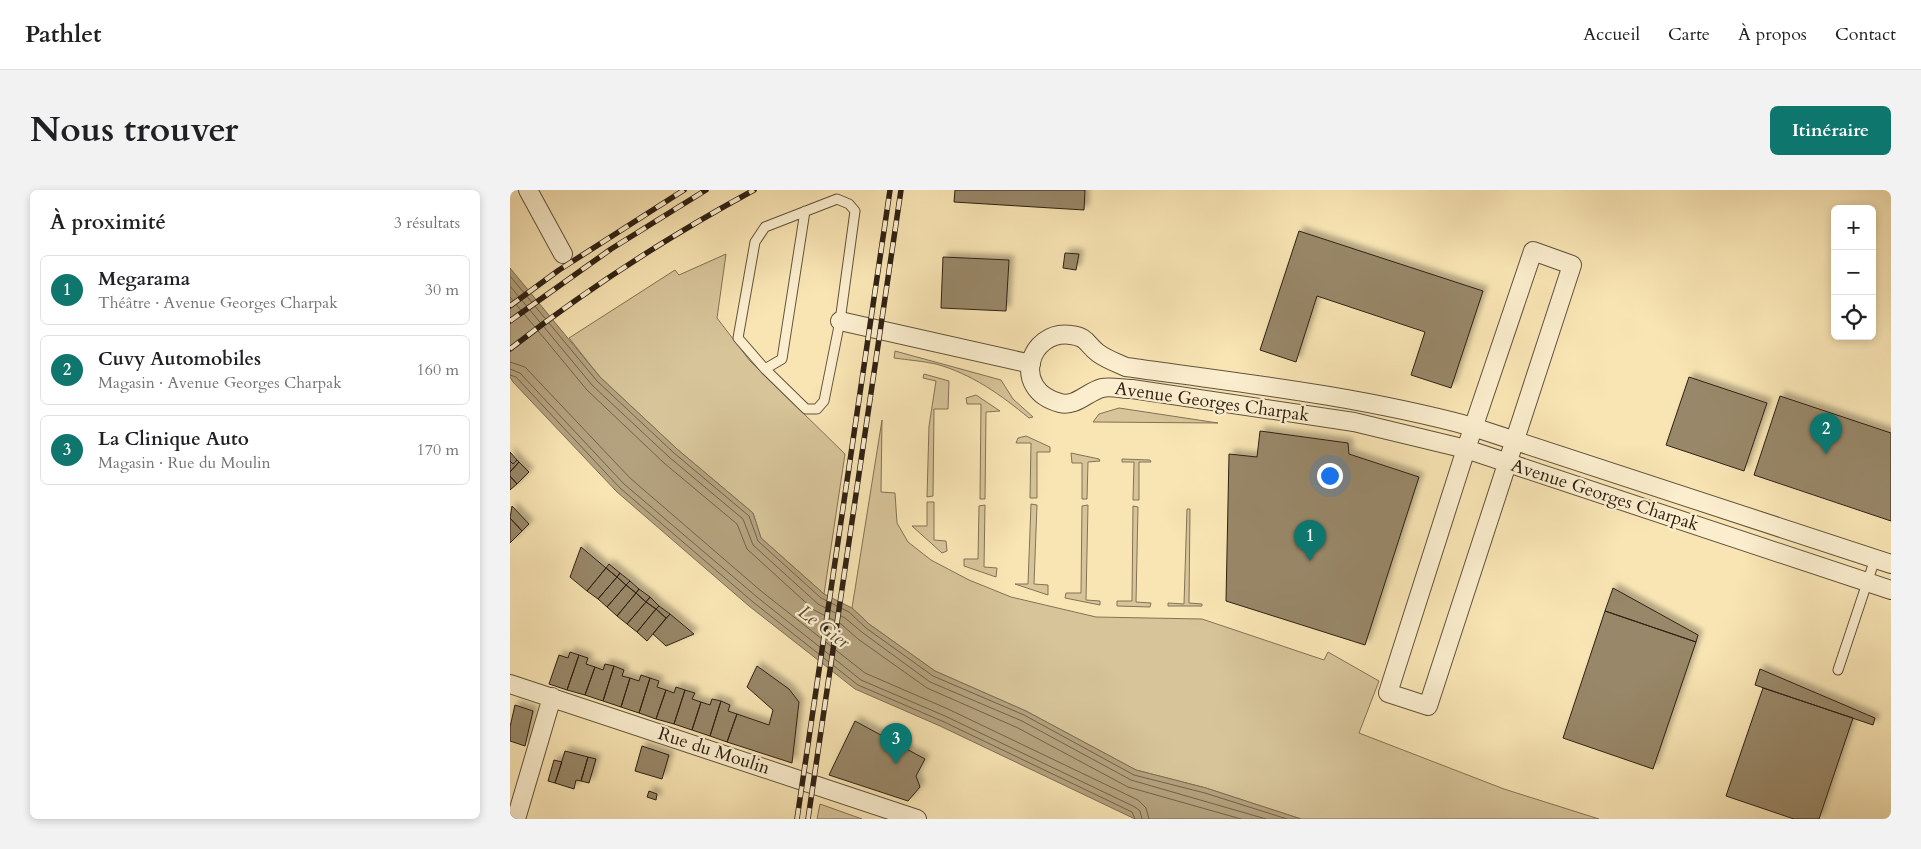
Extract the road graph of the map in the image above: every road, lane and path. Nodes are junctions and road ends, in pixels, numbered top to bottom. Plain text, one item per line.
1 (528, 190) edge
2 (805, 211) junction
3 (563, 254) dead end
4 (840, 321) junction
5 (1031, 364) junction
6 (765, 369) junction
7 (1379, 416) junction
8 (1473, 427) junction
9 (1516, 441) junction
10 (1466, 449) junction
11 (1509, 462) junction
12 (1883, 561) edge
13 (1866, 581) junction
14 (1891, 590) edge
15 (1838, 670) dead end
16 (510, 684) edge
17 (552, 697) junction
18 (516, 819) edge
19 (917, 819) edge

1 - 3 street
2 - 4 lane
2 - 6 lane
2 - 6 lane
4 - 5 street
4 - 6 lane
5 - 7 street, Avenue Georges Charpak
5 - 7 street, Avenue Georges Charpak
7 - 8 street, Avenue Georges Charpak
7 - 10 street, Avenue Georges Charpak
8 - 9 street, Avenue Georges Charpak
8 - 9 street
8 - 10 street
9 - 11 street
9 - 12 street, Avenue Georges Charpak
10 - 11 street, Avenue Georges Charpak
10 - 11 street
11 - 13 street, Avenue Georges Charpak
12 - 13 lane
13 - 14 street, Avenue Georges Charpak
13 - 15 lane
16 - 17 street, Rue du Moulin
17 - 18 street
17 - 19 street, Rue du Moulin

